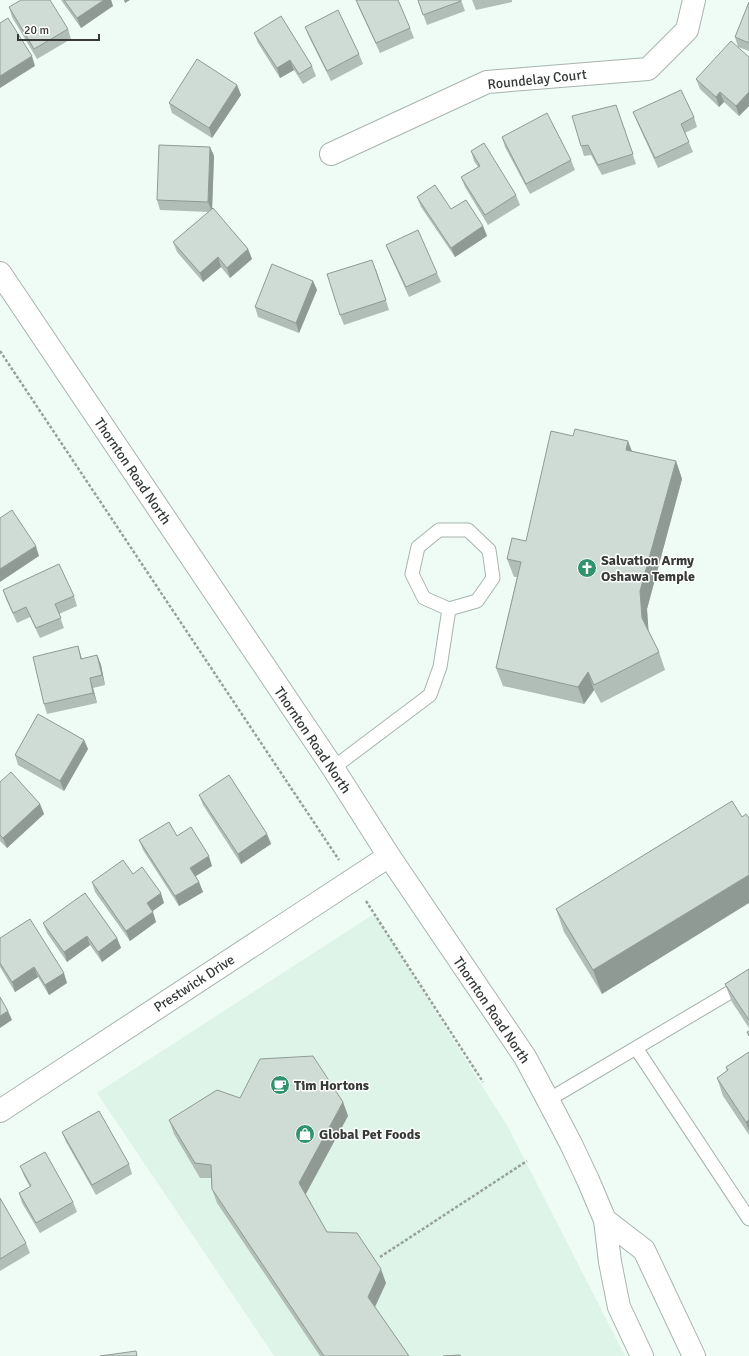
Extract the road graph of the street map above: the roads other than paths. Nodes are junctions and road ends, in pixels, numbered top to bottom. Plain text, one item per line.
1 (694, 0) edge
2 (331, 154) dead end
3 (0, 273) edge
4 (449, 609) junction
5 (333, 768) junction
6 (389, 856) junction
7 (749, 981) edge
8 (636, 1048) junction
9 (548, 1100) junction
10 (0, 1112) edge
11 (749, 1219) edge
12 (605, 1220) junction
13 (642, 1356) edge
14 (694, 1356) edge

1 - 2 main road, Roundelay Court
3 - 5 main road, Thornton Road North
4 - 4 lane
4 - 5 lane
5 - 6 main road, Thornton Road North
6 - 9 main road, Thornton Road North
6 - 10 main road, Prestwick Drive
7 - 8 lane
8 - 9 lane
8 - 11 lane
9 - 12 main road, Thornton Road North
12 - 13 main road, Thornton Road North
12 - 14 main road, Thornton Road North

